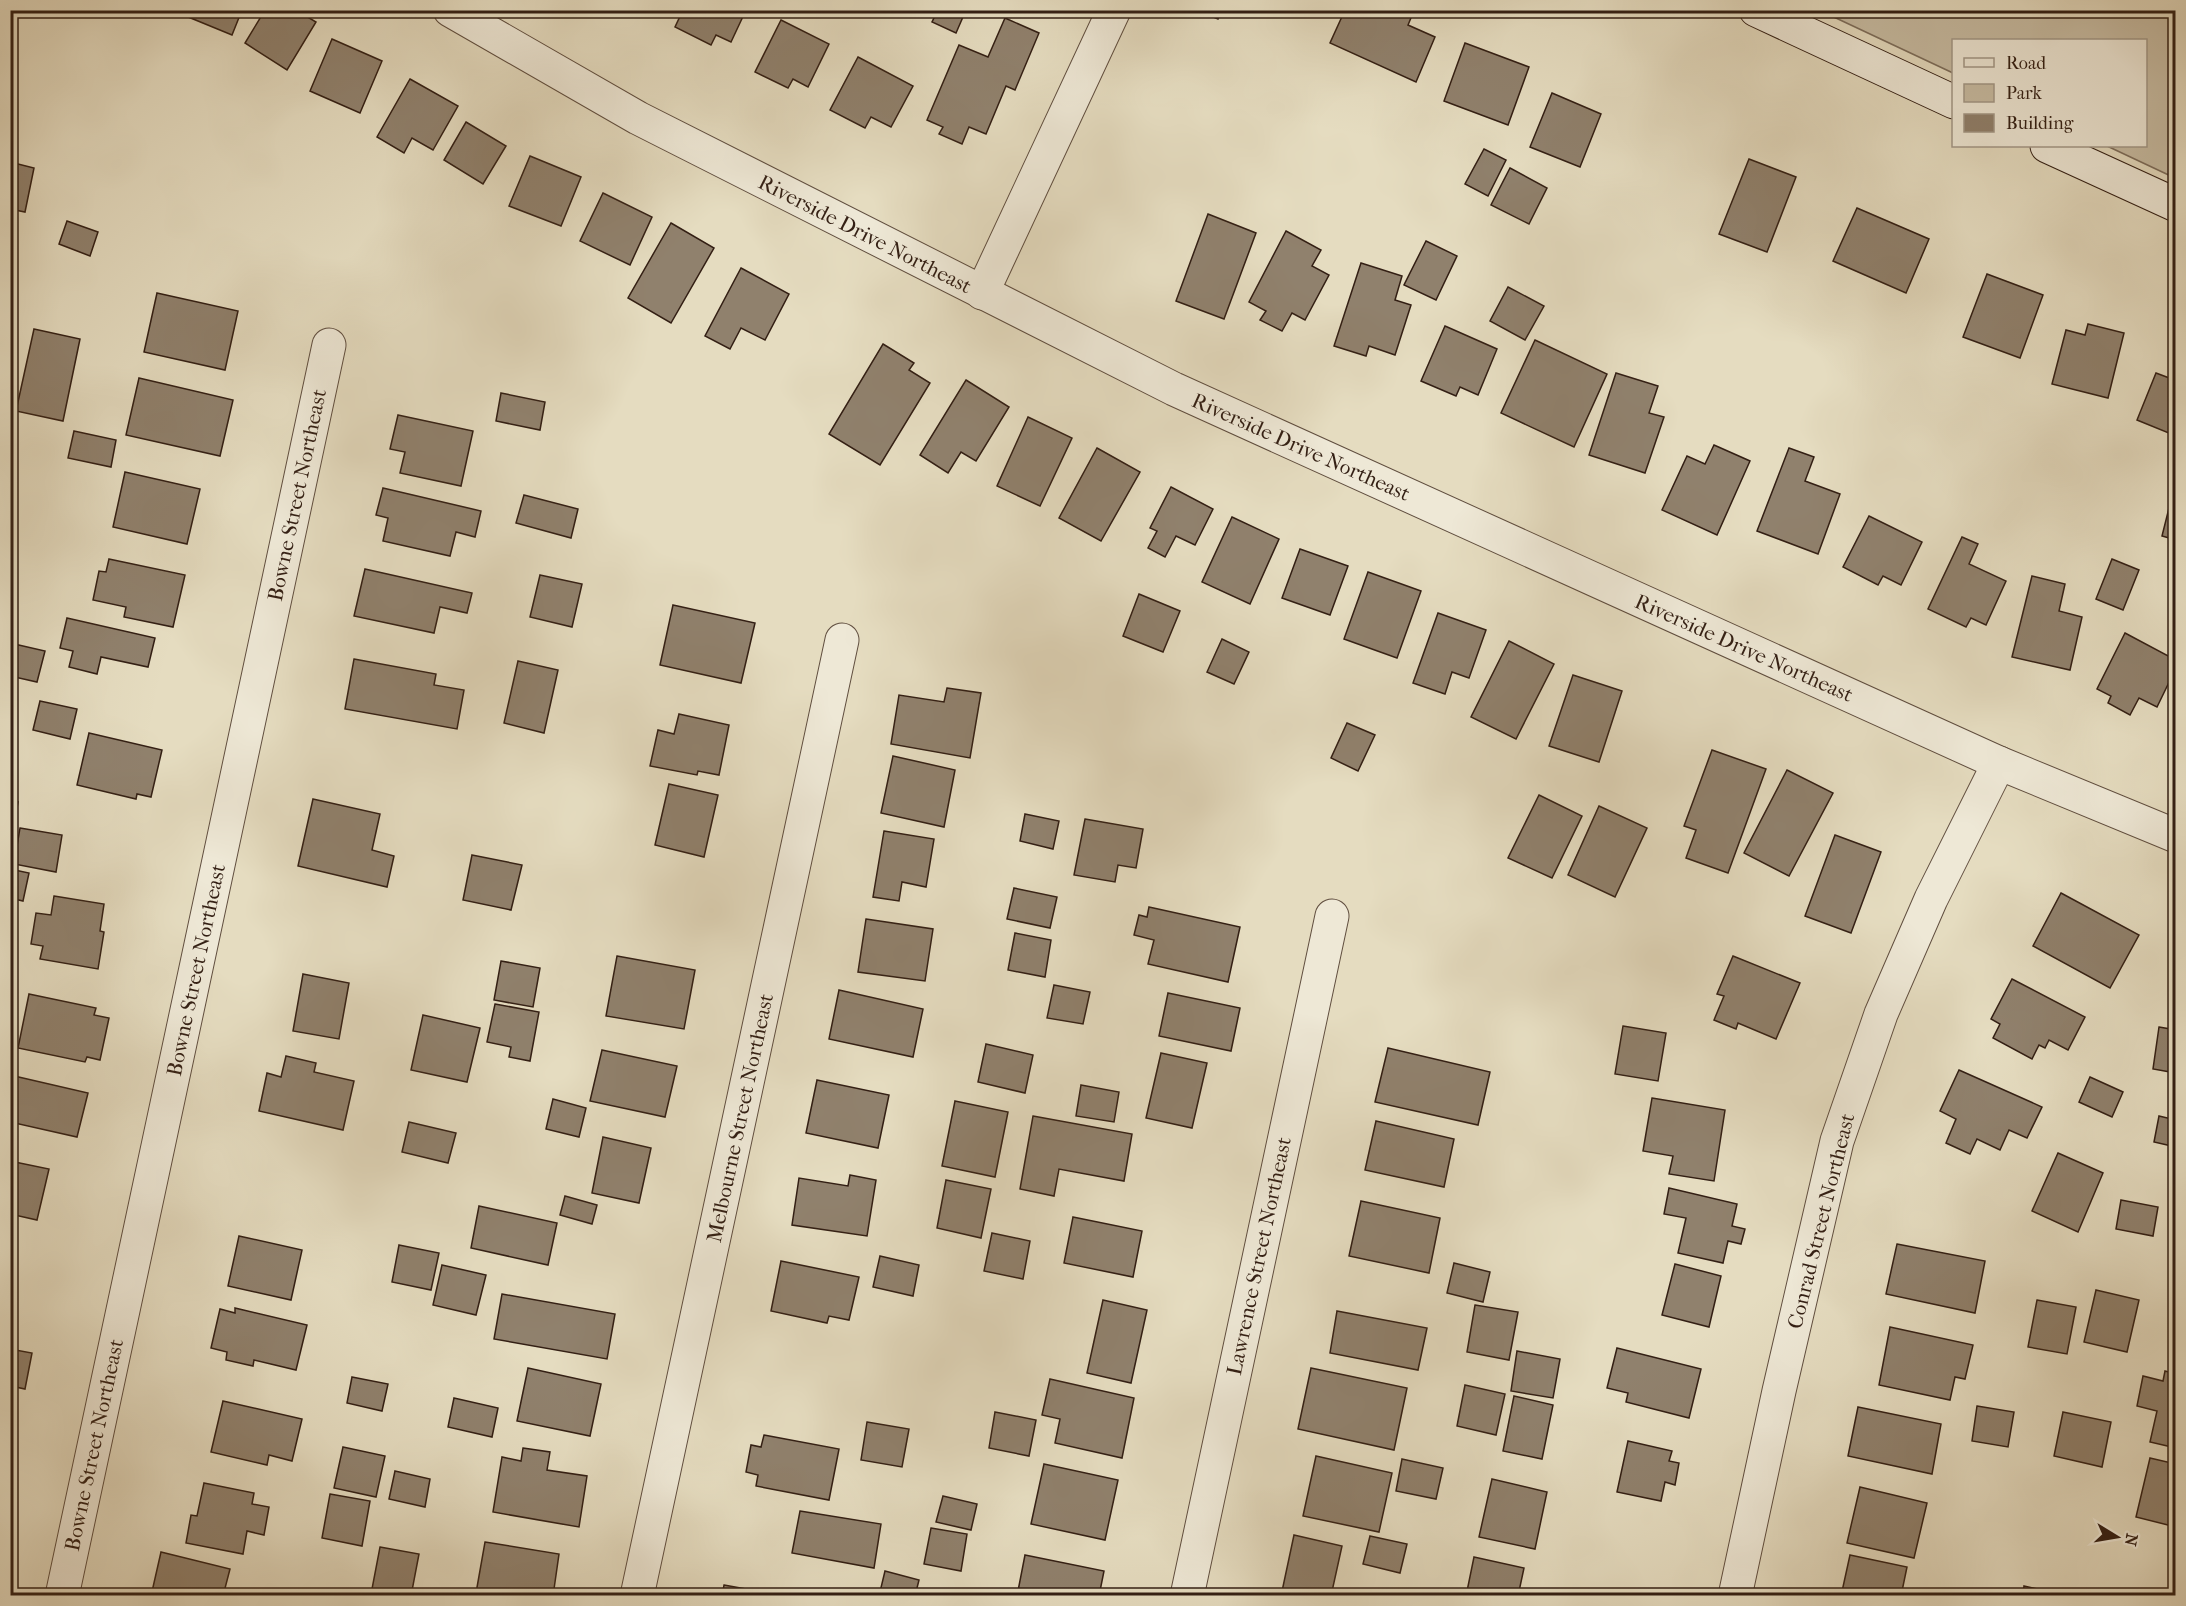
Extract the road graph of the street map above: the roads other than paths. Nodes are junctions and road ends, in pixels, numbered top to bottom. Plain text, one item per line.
1 (450, 10) edge
2 (1114, 10) edge
3 (1756, 10) edge
4 (1952, 102) edge
5 (2049, 147) edge
6 (2175, 205) edge
7 (982, 293) junction
8 (329, 345) dead end
9 (843, 640) dead end
10 (1999, 763) junction
11 (2175, 836) edge
12 (1332, 916) dead end
13 (62, 1596) edge
14 (638, 1596) edge
15 (1187, 1596) edge
16 (1735, 1596) edge

1 - 7 street, Riverside Drive Northeast
2 - 7 street
3 - 4 street
5 - 6 street
7 - 10 street, Riverside Drive Northeast
8 - 13 street, Bowne Street Northeast
9 - 14 street, Melbourne Street Northeast
10 - 11 street, Riverside Drive Northeast
10 - 16 street, Conrad Street Northeast
12 - 15 street, Lawrence Street Northeast

